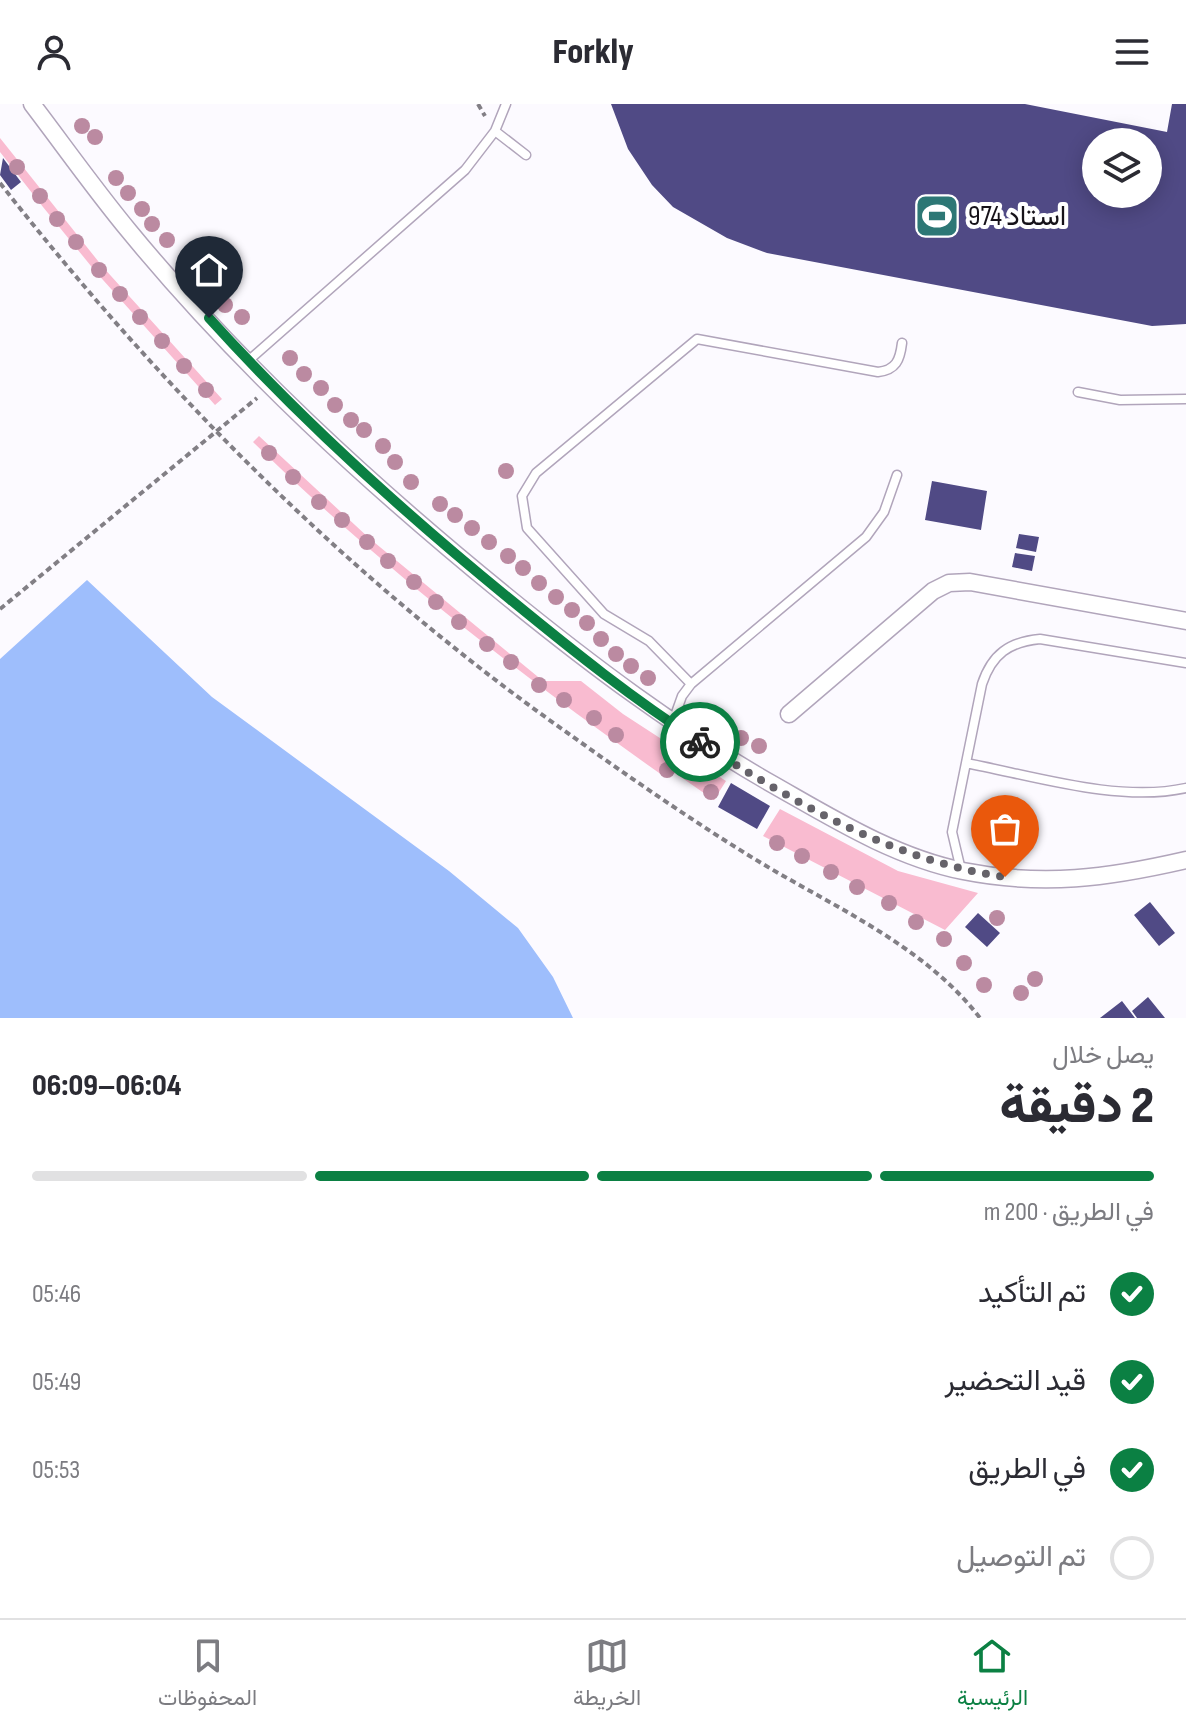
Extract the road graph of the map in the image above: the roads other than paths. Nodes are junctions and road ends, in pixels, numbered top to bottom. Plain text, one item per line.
1 (32, 104) edge
2 (506, 104) edge
3 (495, 131) junction
4 (526, 155) dead end
5 (902, 343) dead end
6 (248, 361) junction
7 (1078, 392) dead end
8 (1186, 399) edge
9 (897, 475) dead end
10 (1186, 621) edge
11 (1186, 663) edge
12 (691, 684) junction
13 (789, 714) dead end
14 (672, 724) junction
15 (966, 763) junction
16 (1186, 788) edge
17 (1186, 860) edge
18 (961, 870) junction

1 - 6 street
2 - 3 lane
3 - 4 lane
3 - 6 lane
5 - 12 lane
6 - 14 street
7 - 8 lane
9 - 12 lane
10 - 13 street
11 - 15 lane
12 - 14 lane
14 - 18 street
15 - 16 lane
15 - 18 lane
17 - 18 street

